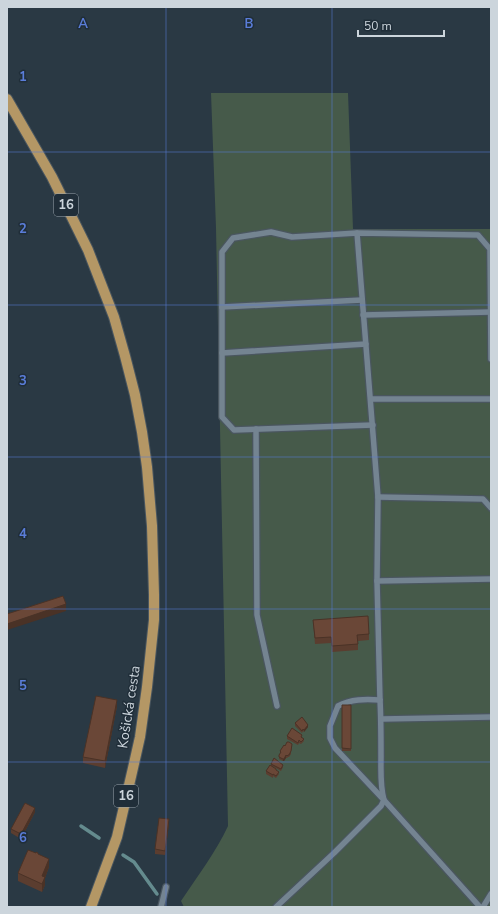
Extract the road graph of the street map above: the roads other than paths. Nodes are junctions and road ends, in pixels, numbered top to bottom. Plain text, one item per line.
1 (7, 99) edge
2 (357, 233) junction
3 (362, 300) junction
4 (222, 307) junction
5 (491, 312) edge
6 (363, 315) junction
7 (366, 344) junction
8 (222, 354) junction
9 (491, 359) edge
10 (491, 399) edge
11 (371, 400) junction
12 (373, 425) junction
13 (256, 429) junction
14 (378, 497) junction
15 (491, 508) edge
16 (491, 579) edge
17 (377, 582) junction
18 (380, 700) junction
19 (277, 706) dead end
20 (491, 717) edge
21 (382, 719) junction
22 (384, 800) junction
23 (166, 887) dead end
24 (491, 894) edge
25 (91, 907) edge
26 (161, 907) edge
27 (276, 907) edge
28 (481, 907) edge

1 - 25 main road, Košická cesta / 16
2 - 3 lane
2 - 4 lane
2 - 5 lane
3 - 4 lane
3 - 6 lane
4 - 8 lane
5 - 6 lane
5 - 9 lane
6 - 7 lane
7 - 8 lane
7 - 11 lane
8 - 13 lane
10 - 11 lane
11 - 12 lane
12 - 13 lane
12 - 14 lane
13 - 19 lane
14 - 15 lane
14 - 17 lane
16 - 17 lane
17 - 18 lane
18 - 21 lane
18 - 22 lane
20 - 21 lane
21 - 22 lane
22 - 27 lane
22 - 28 lane
23 - 26 lane
24 - 28 lane

